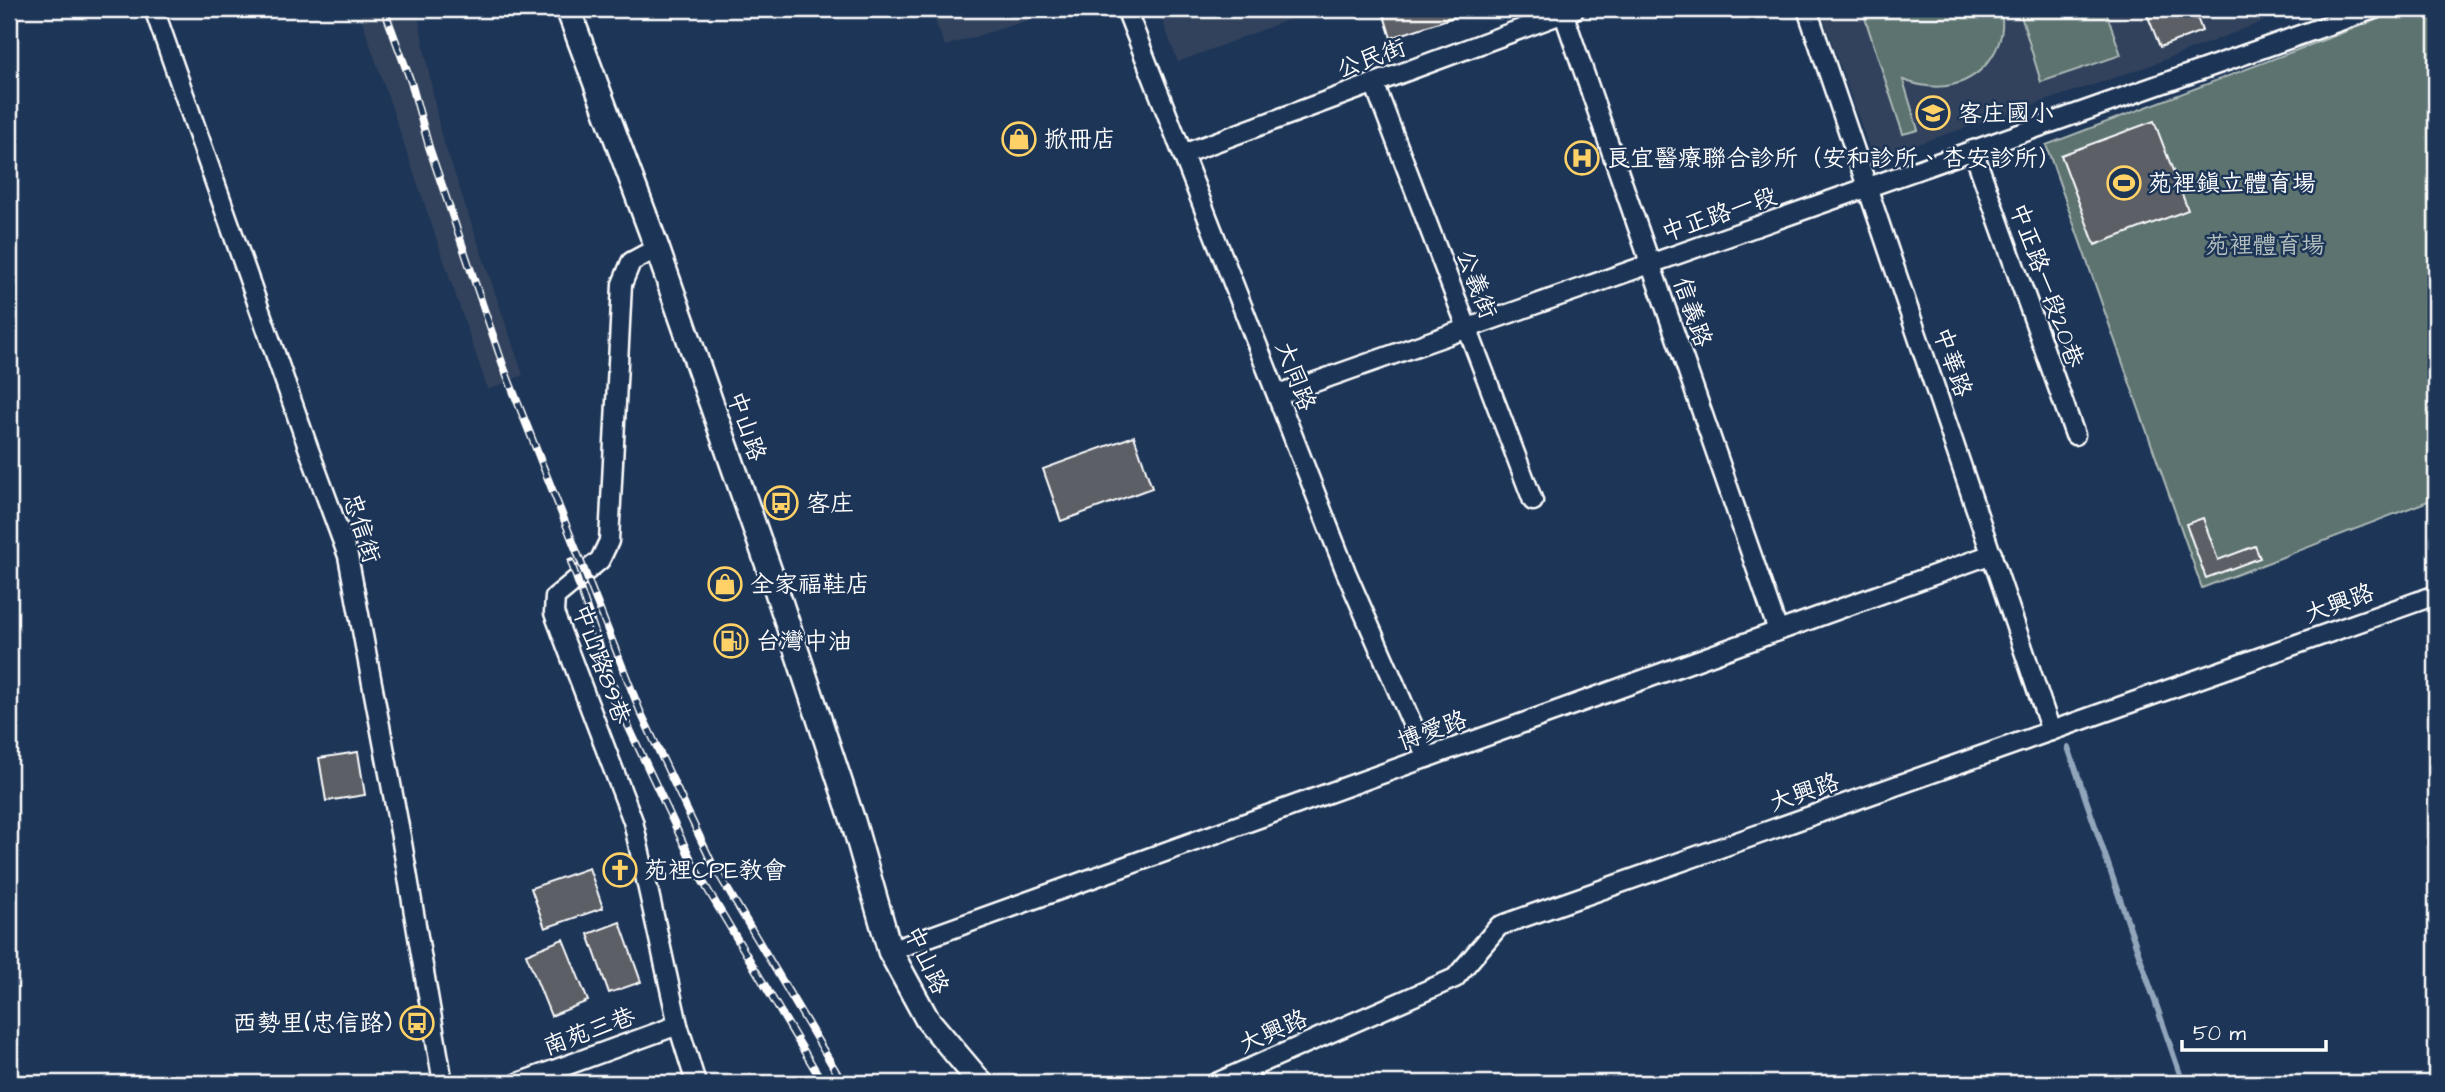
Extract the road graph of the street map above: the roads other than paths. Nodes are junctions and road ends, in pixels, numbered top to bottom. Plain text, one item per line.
1 (154, 9) edge
2 (568, 9) edge
3 (1126, 9) edge
4 (1807, 9) edge
5 (2374, 9) edge
6 (1567, 10) edge
7 (1374, 83) junction
8 (1973, 150) junction
9 (1183, 154) junction
10 (1868, 187) junction
11 (657, 248) junction
12 (1650, 264) junction
13 (1468, 329) junction
14 (1278, 396) junction
15 (2075, 435) dead end
16 (1533, 501) dead end
17 (1992, 554) junction
18 (2436, 595) edge
19 (1778, 631) junction
20 (2051, 731) junction
21 (1427, 758) junction
22 (890, 951) junction
23 (678, 1025) junction
24 (443, 1083) edge
25 (518, 1083) edge
26 (696, 1083) edge
27 (981, 1083) edge
28 (1216, 1083) edge

1 - 24 street, 忠信街
2 - 11 street, 中山路
3 - 9 street, 大同路
4 - 10 street, 中華路
5 - 8 street, 中正路一段
6 - 7 street, 公民街
6 - 12 street, 信義路
7 - 9 street, 公民街
7 - 13 street, 公義街
8 - 10 street, 中正路一段
8 - 15 street, 中正路一段20巷
9 - 14 street, 大同路
10 - 12 street, 中正路一段
10 - 17 street, 中華路
11 - 22 street, 中山路
11 - 23 street, 中山路89巷
12 - 13 street, 中正路一段
12 - 19 street, 信義路
13 - 14 street, 中正路一段
13 - 16 street, 公義街
14 - 21 street, 大同路
17 - 19 street, 博愛路
17 - 20 street, 中華路
18 - 20 street, 大興路
19 - 21 street, 博愛路
20 - 28 street, 大興路
21 - 22 street, 博愛路
22 - 27 street, 中山路
23 - 25 street, 南苑三巷
23 - 26 street, 中山路89巷

